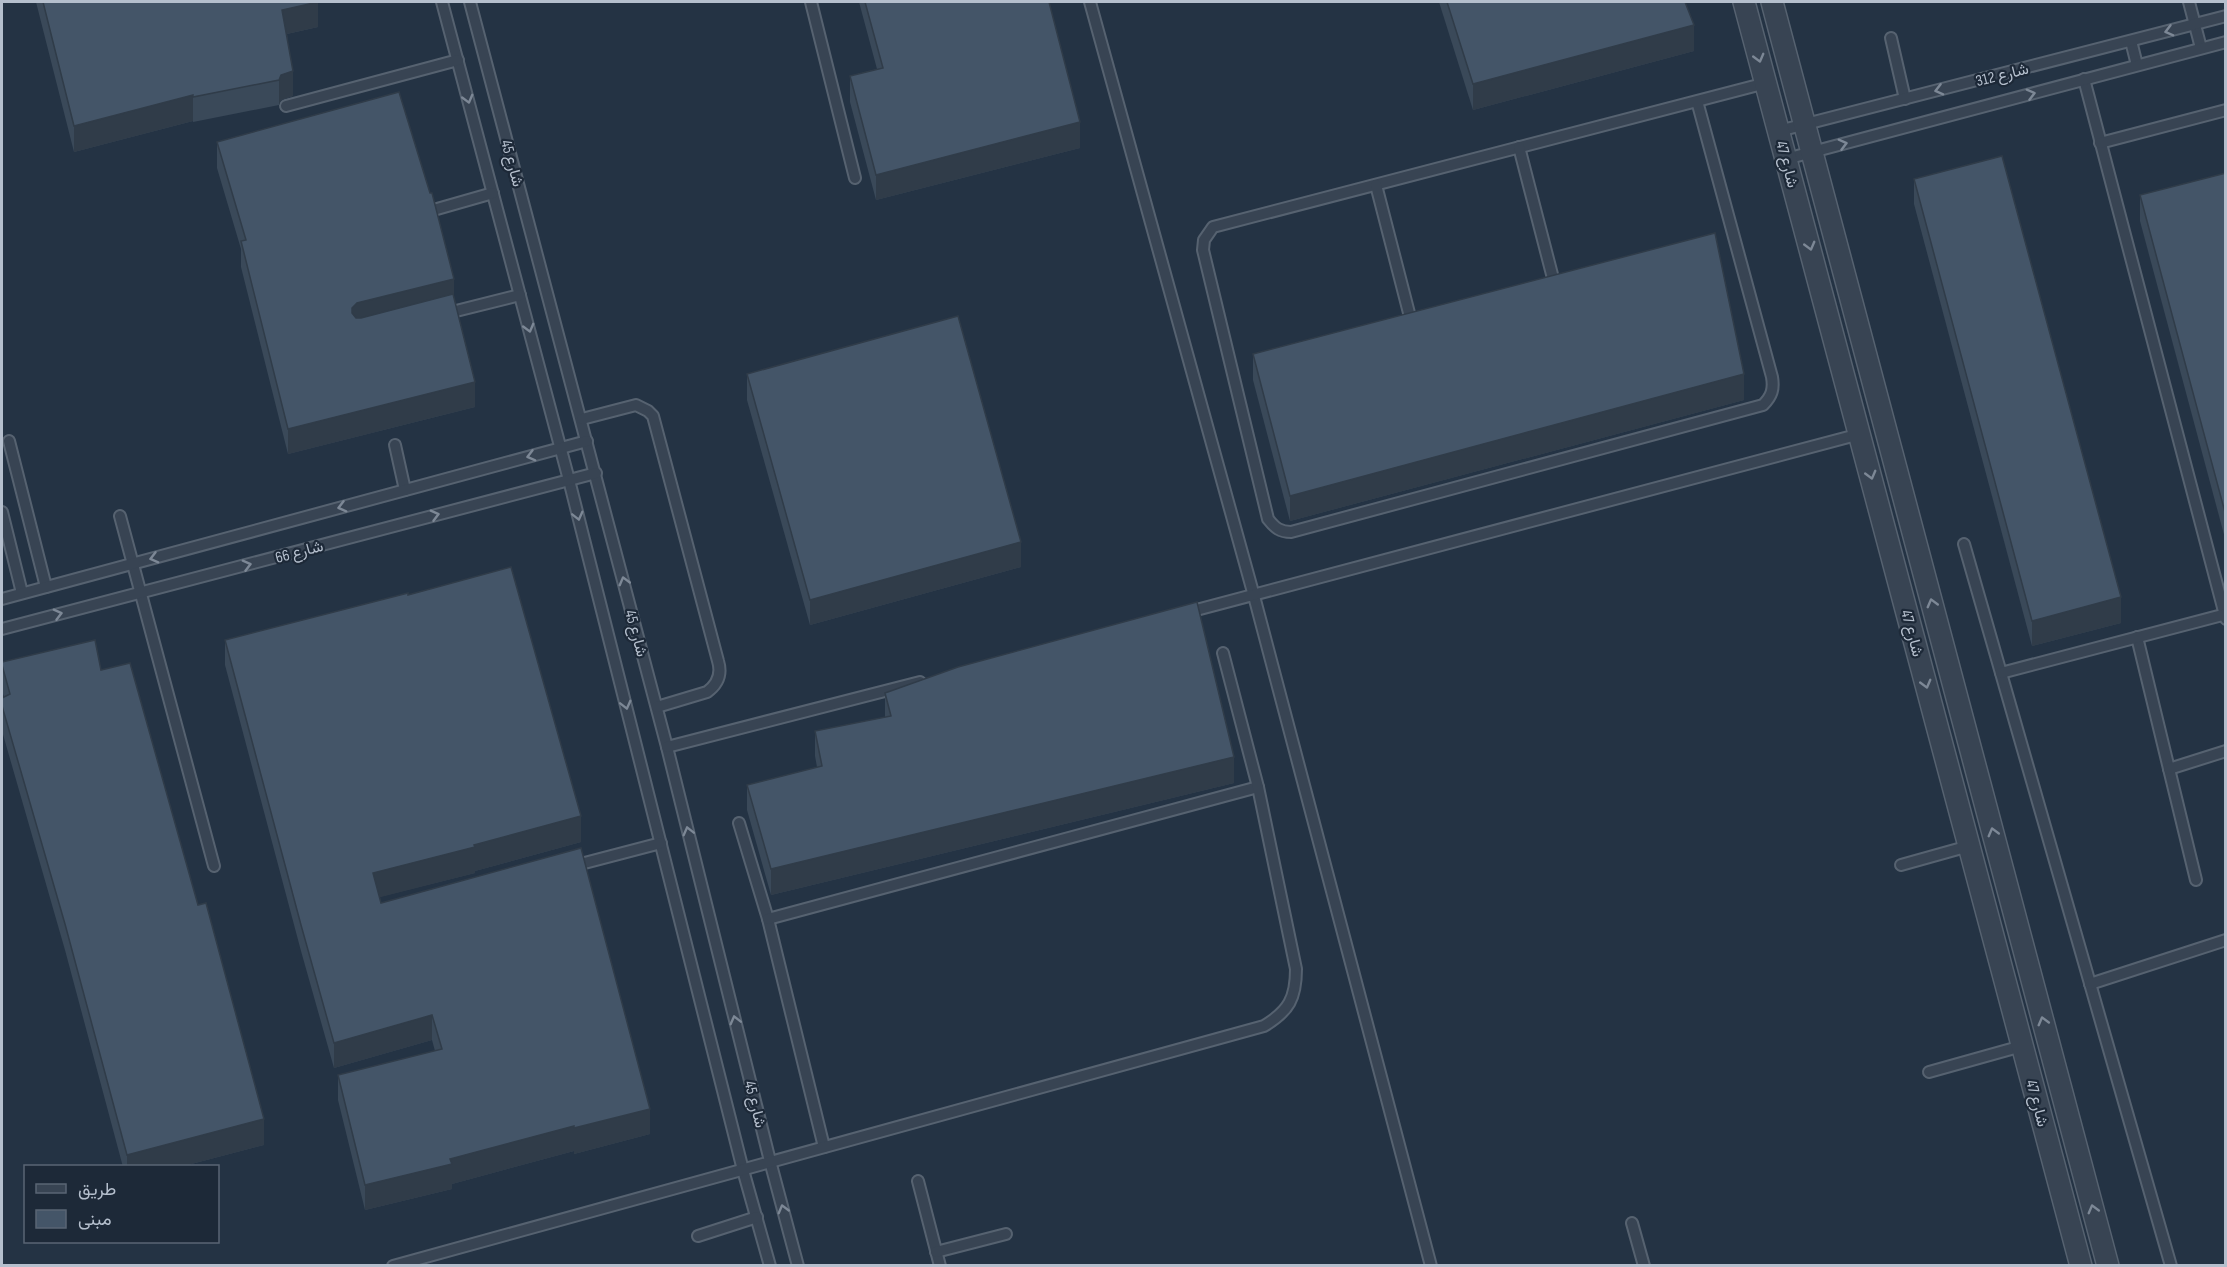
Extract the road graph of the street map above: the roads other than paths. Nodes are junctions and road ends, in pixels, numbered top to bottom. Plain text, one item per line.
1 (442, 2) edge
2 (470, 2) edge
3 (811, 2) edge
4 (1090, 2) edge
5 (1744, 2) edge
6 (1772, 2) edge
7 (2189, 2) edge
8 (2226, 16) edge
9 (2195, 24) junction
10 (1891, 38) dead end
11 (2131, 41) junction
12 (2226, 42) edge
13 (2201, 48) junction
14 (458, 60) junction
15 (2137, 65) junction
16 (2084, 80) junction
17 (1766, 83) junction
18 (1905, 99) junction
19 (1697, 101) junction
20 (286, 106) dead end
21 (2226, 110) edge
22 (1805, 124) junction
23 (1779, 131) junction
24 (2100, 143) junction
25 (1519, 147) junction
26 (1812, 152) junction
27 (1786, 159) junction
28 (855, 178) dead end
29 (1376, 185) junction
30 (493, 193) junction
31 (437, 209) edge
32 (1555, 286) edge
33 (520, 296) junction
34 (1409, 313) edge
35 (428, 318) edge
36 (582, 420) junction
37 (1860, 434) junction
38 (9, 441) dead end
39 (587, 441) junction
40 (395, 445) dead end
41 (561, 448) junction
42 (596, 473) junction
43 (569, 480) junction
44 (405, 490) junction
45 (2, 512) edge
46 (120, 516) dead end
47 (1964, 544) dead end
48 (132, 564) junction
49 (46, 587) junction
50 (22, 593) junction
51 (140, 593) junction
52 (1254, 596) junction
53 (2, 599) edge
54 (1173, 616) edge
55 (2225, 616) edge
56 (2, 629) edge
57 (2137, 637) junction
58 (1223, 653) dead end
59 (2001, 673) junction
60 (932, 679) edge
61 (657, 707) junction
62 (667, 747) junction
63 (2226, 751) edge
64 (2169, 769) junction
65 (1258, 787) junction
66 (740, 823) dead end
67 (661, 843) junction
68 (1969, 846) junction
69 (1901, 865) dead end
70 (214, 866) dead end
71 (560, 869) edge
72 (2196, 880) dead end
73 (768, 919) junction
74 (2226, 940) edge
75 (2090, 984) junction
76 (2022, 1046) junction
77 (1929, 1072) dead end
78 (824, 1147) junction
79 (770, 1161) junction
80 (743, 1170) junction
81 (918, 1181) dead end
82 (757, 1217) junction
83 (1632, 1223) dead end
84 (1006, 1234) dead end
85 (698, 1236) dead end
86 (936, 1252) junction
87 (414, 1263) edge
88 (393, 1266) edge
89 (770, 1266) edge
90 (798, 1266) edge
91 (940, 1266) edge
92 (1431, 1266) edge
93 (1644, 1266) edge
94 (2081, 1266) edge
95 (2108, 1266) edge
96 (2171, 1266) edge

1 - 14 lane, شارع 45
2 - 36 lane, شارع 45
3 - 28 lane
4 - 52 lane
5 -> 17 street, شارع 47
6 - 22 street, شارع 47
7 - 9 lane
8 - 9 lane, شارع 312
9 -> 11 lane, شارع 312
9 - 13 lane
10 - 18 lane
11 - 15 lane
11 -> 18 lane, شارع 312
12 - 13 lane, شارع 312
13 - 15 lane, شارع 312
14 - 20 lane
14 -> 30 lane, شارع 45
15 - 16 lane, شارع 312
16 - 24 lane
26 -> 16 lane, شارع 312
17 - 19 lane
17 - 23 street, شارع 47
18 - 22 lane, شارع 312
19 - 25 lane
19 - 29 lane
21 - 24 lane
22 - 23 lane, شارع 312
22 - 26 street, شارع 47
23 - 27 street, شارع 47
24 - 55 lane
25 - 29 lane
25 - 32 lane
26 - 27 lane, شارع 312
95 -> 26 street, شارع 47
27 -> 37 street, شارع 47
29 - 34 lane
30 - 31 lane
30 - 33 lane, شارع 45
33 - 35 lane
33 -> 41 lane, شارع 45
36 - 39 lane, شارع 45
36 - 61 lane
37 - 52 lane
37 -> 68 street, شارع 47
38 - 49 lane
39 - 41 lane, شارع 66
39 - 42 lane, شارع 45
40 - 44 lane
41 - 43 lane, شارع 45
41 -> 44 lane, شارع 66
42 - 43 lane, شارع 66
61 -> 42 lane, شارع 45
51 -> 43 lane, شارع 66
43 -> 67 lane, شارع 45
44 -> 48 lane, شارع 66
45 - 50 lane
46 - 48 lane
47 - 59 lane
48 - 49 lane, شارع 66
48 - 51 lane
49 - 50 lane, شارع 66
50 - 53 lane, شارع 66
56 -> 51 lane, شارع 66
51 - 70 lane
52 - 54 lane
52 - 92 lane
55 - 57 lane
57 - 59 lane
57 - 64 lane
58 - 65 lane
59 - 75 lane
60 - 62 lane
61 - 62 lane, شارع 45
79 -> 62 lane, شارع 45
63 - 64 lane
64 - 72 lane
65 - 73 lane
65 - 78 lane
66 - 73 lane
67 - 71 lane
67 - 80 lane, شارع 45
68 - 69 lane
68 - 76 street, شارع 47
73 - 78 lane
74 - 75 lane
75 - 96 lane
76 - 77 lane
76 - 94 street, شارع 47
78 - 79 lane
79 - 80 lane
90 -> 79 lane, شارع 45
80 - 82 lane, شارع 45
80 - 87 lane
81 - 86 lane
82 - 85 lane
82 - 89 lane, شارع 45
83 - 93 lane
84 - 86 lane
86 - 91 lane
87 - 88 lane

